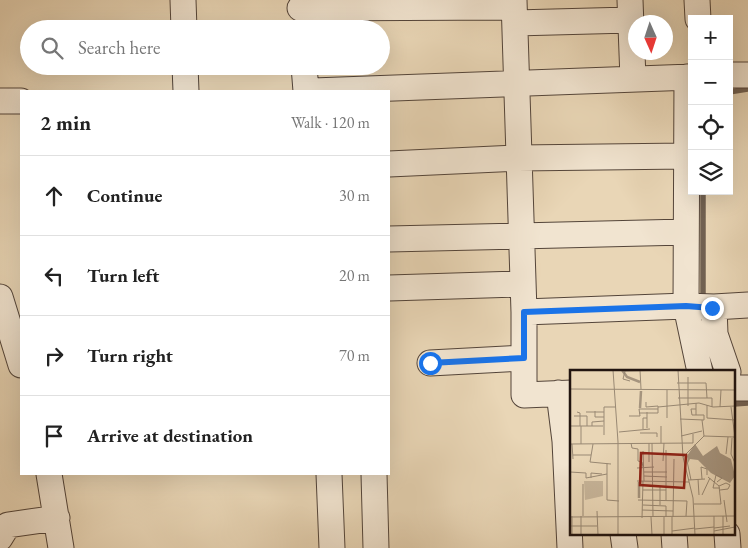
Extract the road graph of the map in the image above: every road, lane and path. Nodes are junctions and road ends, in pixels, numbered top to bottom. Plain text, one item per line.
1 (183, 0) edge
2 (697, 0) edge
3 (407, 4) edge
4 (514, 10) edge
5 (630, 10) edge
6 (300, 12) edge
7 (698, 15) edge
8 (184, 20) edge
9 (185, 75) edge
10 (305, 75) edge
11 (733, 75) edge
12 (748, 75) edge
13 (688, 77) edge
14 (633, 79) junction
15 (517, 83) junction
16 (186, 90) edge
17 (306, 90) edge
18 (338, 90) edge
19 (0, 101) edge
20 (20, 101) edge
21 (688, 103) edge
22 (686, 156) junction
23 (518, 158) junction
24 (390, 164) edge
25 (686, 232) junction
26 (520, 236) junction
27 (390, 239) edge
28 (522, 284) junction
29 (390, 288) edge
30 (0, 297) edge
31 (748, 305) edge
32 (701, 307) junction
33 (524, 312) junction
34 (524, 358) junction
35 (20, 362) edge
36 (430, 363) dead end
37 (700, 370) edge
38 (727, 370) edge
39 (565, 393) edge
40 (49, 475) edge
41 (329, 475) edge
42 (374, 475) edge
43 (57, 518) junction
44 (0, 536) edge
45 (61, 548) edge
46 (332, 548) edge
47 (376, 548) edge
48 (570, 548) edge

1 - 8 street
2 - 7 street
3 - 4 street
3 - 6 street
4 - 5 street
4 - 15 street
5 - 14 street
9 - 16 street
10 - 17 street
11 - 12 street
13 - 14 street
14 - 15 street
15 - 18 street
15 - 23 street
19 - 20 street
21 - 22 street
22 - 23 street
22 - 25 street
23 - 24 street
23 - 26 street
25 - 26 street
25 - 32 street
26 - 27 street
26 - 28 street
28 - 29 street
28 - 33 street
30 - 35 street
31 - 32 street
32 - 33 street
32 - 37 street
32 - 38 street
33 - 34 street
34 - 36 street
34 - 39 street
39 - 48 street
40 - 43 street
41 - 46 street
42 - 47 street
43 - 44 street
43 - 45 street

